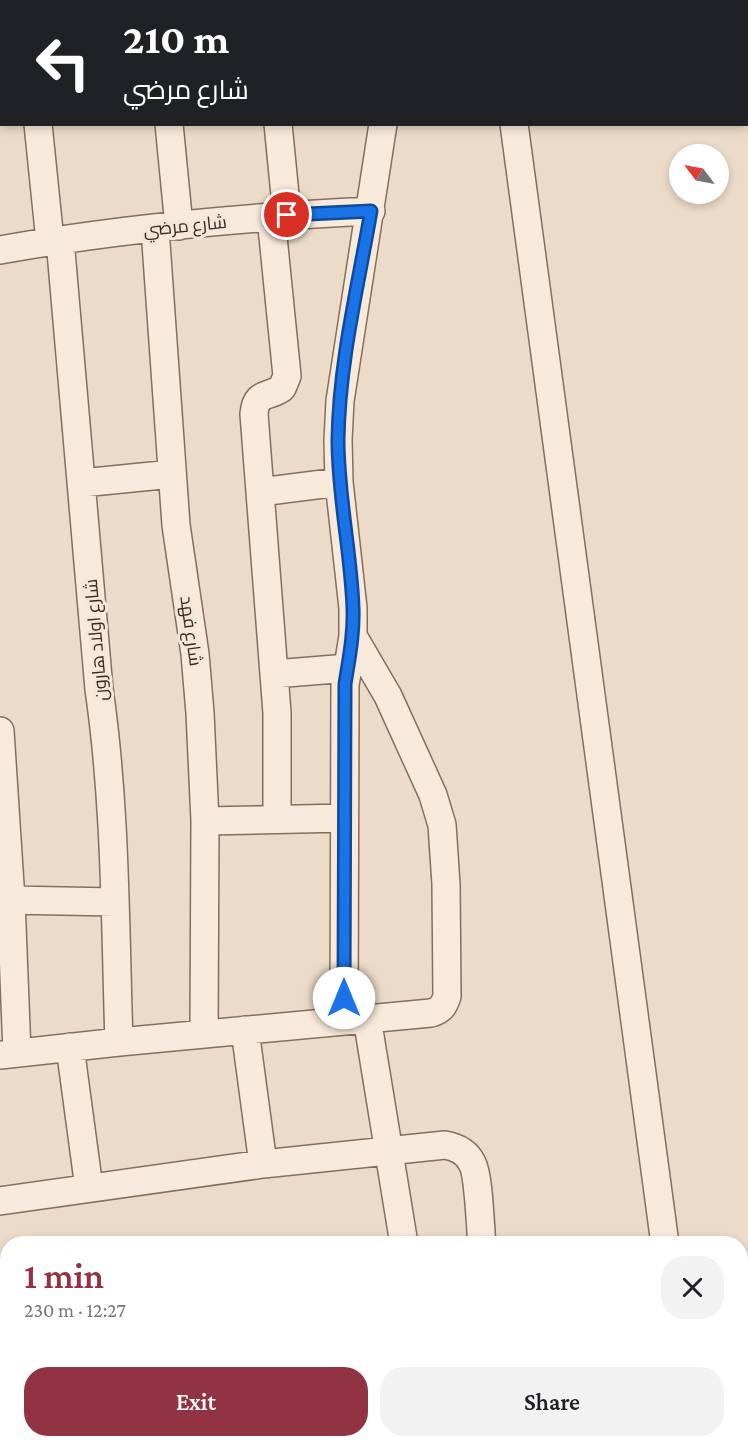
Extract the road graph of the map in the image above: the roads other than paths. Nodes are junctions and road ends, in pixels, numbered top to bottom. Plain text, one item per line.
1 (38, 126) edge
2 (169, 126) edge
3 (278, 126) edge
4 (383, 126) edge
5 (514, 126) edge
6 (371, 211) junction
7 (279, 216) junction
8 (167, 228) junction
9 (55, 240) junction
10 (0, 250) edge
11 (172, 474) junction
12 (339, 482) junction
13 (82, 483) junction
14 (260, 492) junction
15 (353, 636) junction
16 (348, 668) junction
17 (274, 674) junction
18 (0, 731) edge
19 (344, 818) junction
20 (277, 819) junction
21 (206, 821) junction
22 (11, 900) junction
23 (115, 902) junction
24 (355, 1019) junction
25 (244, 1030) junction
26 (204, 1034) junction
27 (119, 1042) junction
28 (70, 1047) junction
29 (8, 1054) edge
30 (388, 1150) junction
31 (263, 1164) junction
32 (89, 1188) junction
33 (0, 1201) edge
34 (403, 1236) edge
35 (481, 1236) edge
36 (664, 1236) edge

1 - 9 street, شارع اولاد هارون
2 - 8 street, شارع فهد
3 - 7 street
4 - 6 street
5 - 36 street
6 - 7 street, شارع مرضي
6 - 12 street
7 - 8 street, شارع مرضي
7 - 14 street
8 - 9 street, شارع مرضي
8 - 11 street, شارع فهد
9 - 10 street, شارع مرضي
9 - 13 street, شارع اولاد هارون
11 - 13 street
11 - 21 street, شارع فهد
12 - 14 street
12 - 15 street
13 - 23 street, شارع اولاد هارون
14 - 17 street
15 - 16 street
15 - 24 street
16 - 17 street
16 - 19 street
17 - 20 street
18 - 22 street
19 - 20 street
19 - 24 street
20 - 21 street
21 - 26 street, شارع فهد
22 - 23 street
22 - 29 street
23 - 27 street, شارع اولاد هارون
24 - 25 street
24 - 30 street
25 - 26 street
25 - 31 street
26 - 27 street
27 - 28 street
28 - 29 street
28 - 32 street
30 - 31 street
30 - 34 street
30 - 35 street
31 - 32 street
32 - 33 street

